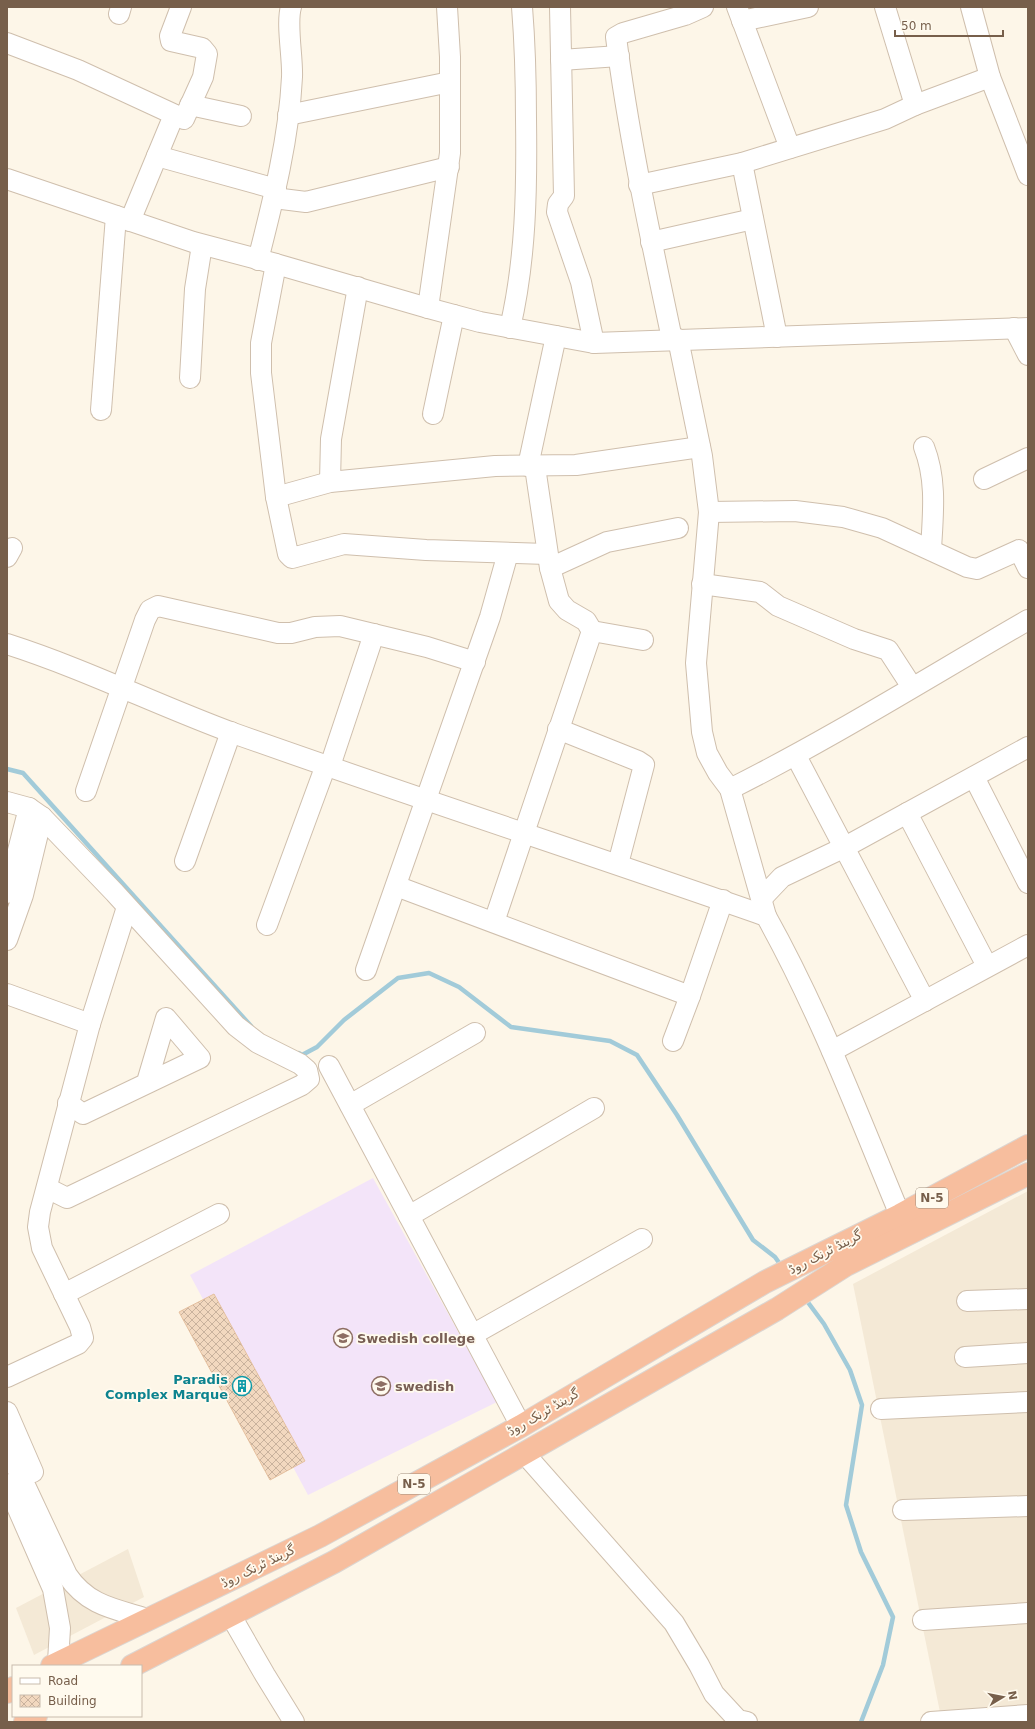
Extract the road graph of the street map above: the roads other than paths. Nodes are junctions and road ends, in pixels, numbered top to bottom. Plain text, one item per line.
1 (181, 7) edge
2 (291, 7) edge
3 (447, 7) edge
4 (522, 7) edge
5 (560, 7) edge
6 (703, 7) edge
7 (808, 7) edge
8 (885, 7) edge
9 (971, 7) edge
10 (740, 14) edge
11 (7, 43) edge
12 (619, 56) junction
13 (561, 60) junction
14 (990, 77) junction
15 (450, 82) junction
16 (190, 105) junction
17 (915, 105) junction
18 (174, 115) junction
19 (288, 115) junction
20 (241, 116) dead end
21 (790, 148) junction
22 (157, 156) junction
23 (742, 163) junction
24 (449, 167) junction
25 (1028, 175) edge
26 (7, 179) edge
27 (639, 185) junction
28 (275, 194) junction
29 (123, 218) junction
30 (753, 219) junction
31 (651, 242) junction
32 (202, 245) junction
33 (267, 262) junction
34 (358, 288) junction
35 (428, 308) junction
36 (454, 315) junction
37 (510, 328) junction
38 (1021, 328) edge
39 (556, 336) junction
40 (777, 337) junction
41 (675, 339) junction
42 (594, 343) junction
43 (1028, 355) edge
44 (190, 378) dead end
45 (102, 410) dead end
46 (433, 414) dead end
47 (700, 447) junction
48 (924, 447) dead end
49 (1028, 458) edge
50 (531, 467) junction
51 (984, 479) dead end
52 (330, 482) junction
53 (276, 497) junction
54 (709, 512) junction
55 (678, 528) dead end
56 (1024, 548) edge
57 (931, 549) junction
58 (508, 553) junction
59 (548, 561) junction
60 (1028, 568) edge
61 (702, 584) junction
62 (1028, 620) edge
63 (592, 631) junction
64 (374, 634) junction
65 (643, 640) dead end
66 (7, 644) edge
67 (475, 662) junction
68 (121, 687) junction
69 (912, 687) junction
70 (558, 729) junction
71 (231, 732) junction
72 (1028, 747) edge
73 (796, 756) junction
74 (328, 766) junction
75 (974, 777) junction
76 (730, 789) junction
77 (86, 791) dead end
78 (427, 800) junction
79 (7, 802) edge
80 (36, 812) junction
81 (907, 813) junction
82 (524, 834) junction
83 (845, 847) junction
84 (185, 861) dead end
85 (618, 864) junction
86 (1028, 883) edge
87 (396, 886) junction
88 (11, 893) edge
89 (722, 900) junction
90 (127, 907) junction
91 (764, 907) junction
92 (494, 922) junction
93 (267, 925) dead end
94 (7, 940) edge
95 (1028, 945) edge
96 (987, 966) junction
97 (366, 970) dead end
98 (7, 994) edge
99 (690, 996) junction
100 (925, 1000) junction
101 (90, 1024) junction
102 (475, 1034) dead end
103 (672, 1041) dead end
104 (832, 1051) junction
105 (329, 1066) dead end
106 (147, 1082) dead end
107 (68, 1103) junction
108 (350, 1105) junction
109 (594, 1108) dead end
110 (1028, 1146) edge
111 (1028, 1174) edge
112 (47, 1188) junction
113 (219, 1214) dead end
114 (900, 1215) junction
115 (409, 1216) junction
116 (642, 1239) dead end
117 (840, 1256) junction
118 (64, 1294) junction
119 (1028, 1299) edge
120 (967, 1301) dead end
121 (472, 1335) junction
122 (1028, 1353) edge
123 (965, 1357) dead end
124 (7, 1376) edge
125 (1028, 1402) edge
126 (881, 1409) dead end
127 (7, 1412) edge
128 (521, 1426) junction
129 (7, 1447) edge
130 (524, 1453) junction
131 (7, 1484) edge
132 (1028, 1506) edge
133 (903, 1510) dead end
134 (7, 1514) edge
135 (320, 1536) junction
136 (68, 1550) dead end
137 (28, 1562) dead end
138 (334, 1562) junction
139 (1028, 1613) edge
140 (231, 1616) junction
141 (148, 1619) junction
142 (922, 1620) dead end
143 (55, 1664) edge
144 (134, 1665) edge
145 (1028, 1715) edge
146 (34, 1717) edge
147 (25, 1722) edge
148 (294, 1722) edge
149 (747, 1722) edge
150 (931, 1722) edge

1 - 16 street
2 - 19 street
3 - 15 street
4 - 37 street
5 - 13 street
6 - 12 street
7 - 10 street
8 - 17 street
9 - 14 street
10 - 21 street
11 - 18 street
12 - 13 street
12 - 27 street
13 - 42 street
14 - 17 street
14 - 25 street
15 - 19 street
15 - 24 street
16 - 18 street
16 - 20 street
17 - 21 street
18 - 22 street
19 - 28 street
21 - 23 street
22 - 28 street
22 - 29 street
23 - 27 street
23 - 30 street
24 - 28 street
24 - 35 street
26 - 29 street
27 - 31 street
28 - 33 street
29 - 32 street
29 - 45 street
30 - 31 street
30 - 40 street
31 - 41 street
32 - 33 street
32 - 44 street
33 - 34 street
33 - 53 street
34 - 35 street
34 - 52 street
35 - 36 street
36 - 37 street
36 - 46 street
37 - 39 street
38 - 40 street
38 - 43 street
39 - 42 street
39 - 50 street
40 - 41 street
41 - 42 street
41 - 47 street
47 - 50 street
47 - 54 street
48 - 57 street
49 - 51 street
50 - 52 street
50 - 59 street
52 - 53 street
53 - 58 street
54 - 57 street
54 - 61 street
55 - 59 street
56 - 57 street
56 - 60 street
58 - 59 street
58 - 67 street
59 - 63 street
61 - 69 street
61 - 76 street
62 - 69 street
63 - 65 street
63 - 70 street
64 - 67 street
64 - 68 street
64 - 74 street
66 - 68 street
67 - 78 street
68 - 71 street
68 - 77 street
69 - 73 street
70 - 82 street
70 - 85 street
71 - 74 street
71 - 84 street
72 - 75 street
73 - 76 street
73 - 83 street
74 - 78 street
74 - 93 street
75 - 81 street
75 - 86 street
76 - 91 street
78 - 82 street
78 - 87 street
79 - 80 street
80 - 88 street
80 - 90 street
81 - 83 street
81 - 96 street
82 - 85 street
82 - 92 street
83 - 91 street
83 - 100 street
85 - 89 street
87 - 92 street
87 - 97 street
88 - 94 street
89 - 91 street
89 - 99 street
90 - 101 street
90 - 112 street
91 - 104 street
92 - 99 street
95 - 96 street
96 - 100 street
98 - 101 street
99 - 103 street
100 - 104 street
101 - 107 street
102 - 108 street
104 - 114 street
105 - 108 street
106 - 107 street
107 - 112 street
108 - 115 street
109 - 115 street
110 - 114 highway, گرینڈ ٹرنک روڈ / N-5
111 - 117 highway, گرینڈ ٹرنک روڈ / N-5
112 - 118 street
113 - 118 street
114 - 117 highway, گرینڈ ٹرنک روڈ / N-5
115 - 121 street
116 - 121 street
117 - 128 highway, گرینڈ ٹرنک روڈ / N-5
117 - 130 highway, گرینڈ ٹرنک روڈ / N-5
118 - 124 street
119 - 120 street
121 - 128 street
122 - 123 street
125 - 126 street
127 - 136 street
128 - 135 highway, گرینڈ ٹرنک روڈ / N-5
129 - 141 street
130 - 138 highway, گرینڈ ٹرنک روڈ / N-5
130 - 149 street
131 - 143 street
132 - 133 street
134 - 137 street
135 - 138 highway
135 - 141 highway, گرینڈ ٹرنک روڈ / N-5
138 - 140 highway, گرینڈ ٹرنک روڈ / N-5
139 - 142 street
140 - 144 highway, گرینڈ ٹرنک روڈ / N-5
140 - 148 street
141 - 143 highway, گرینڈ ٹرنک روڈ / N-5
145 - 150 street
146 - 147 highway

